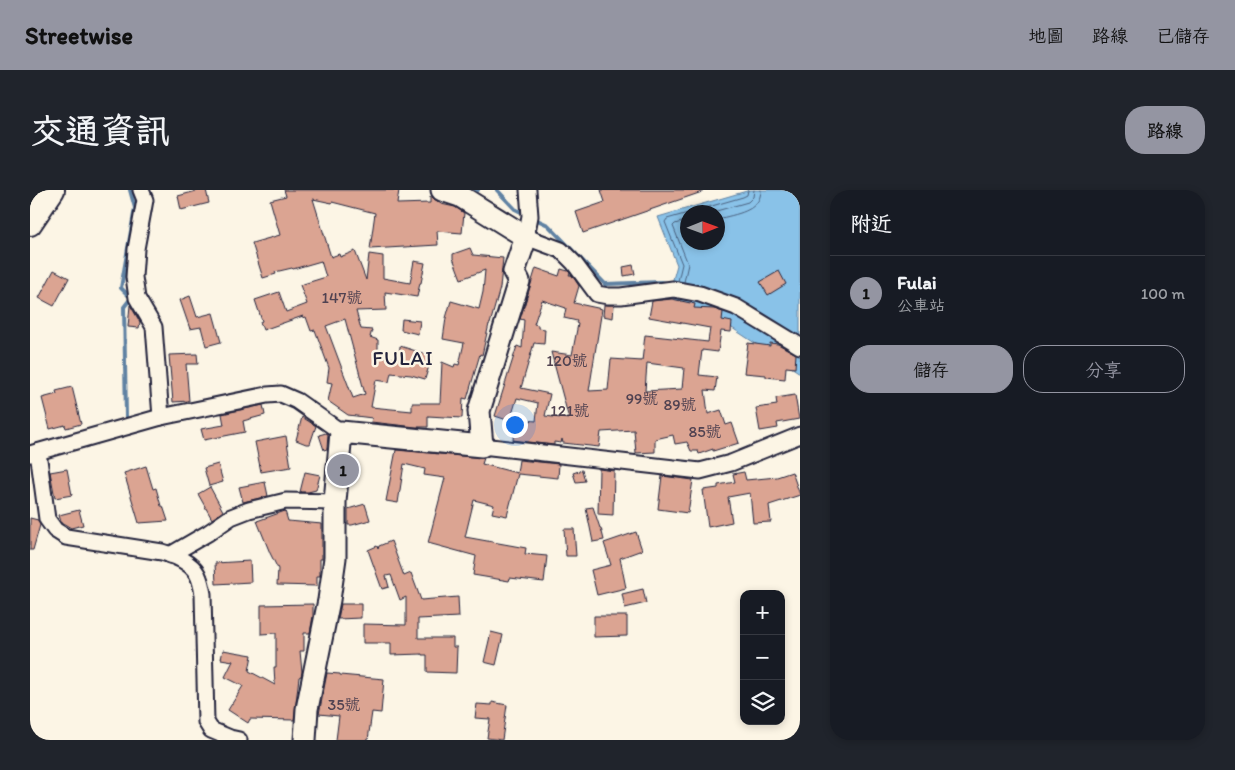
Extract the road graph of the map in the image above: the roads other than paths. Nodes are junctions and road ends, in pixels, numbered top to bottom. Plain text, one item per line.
1 (53, 190) edge
2 (142, 190) edge
3 (442, 190) edge
4 (528, 191) edge
5 (30, 224) edge
6 (526, 237) junction
7 (800, 346) edge
8 (161, 418) junction
9 (341, 432) junction
10 (800, 435) edge
11 (482, 446) junction
12 (34, 453) edge
13 (335, 502) junction
14 (170, 555) junction
15 (239, 740) edge
16 (306, 740) edge

1 - 5 main road
2 - 8 street
3 - 6 street
4 - 6 street
6 - 7 street
6 - 11 street
8 - 9 street
8 - 12 street
9 - 11 street
9 - 13 street
10 - 11 street
12 - 14 street
13 - 14 street
13 - 16 street
14 - 15 street

